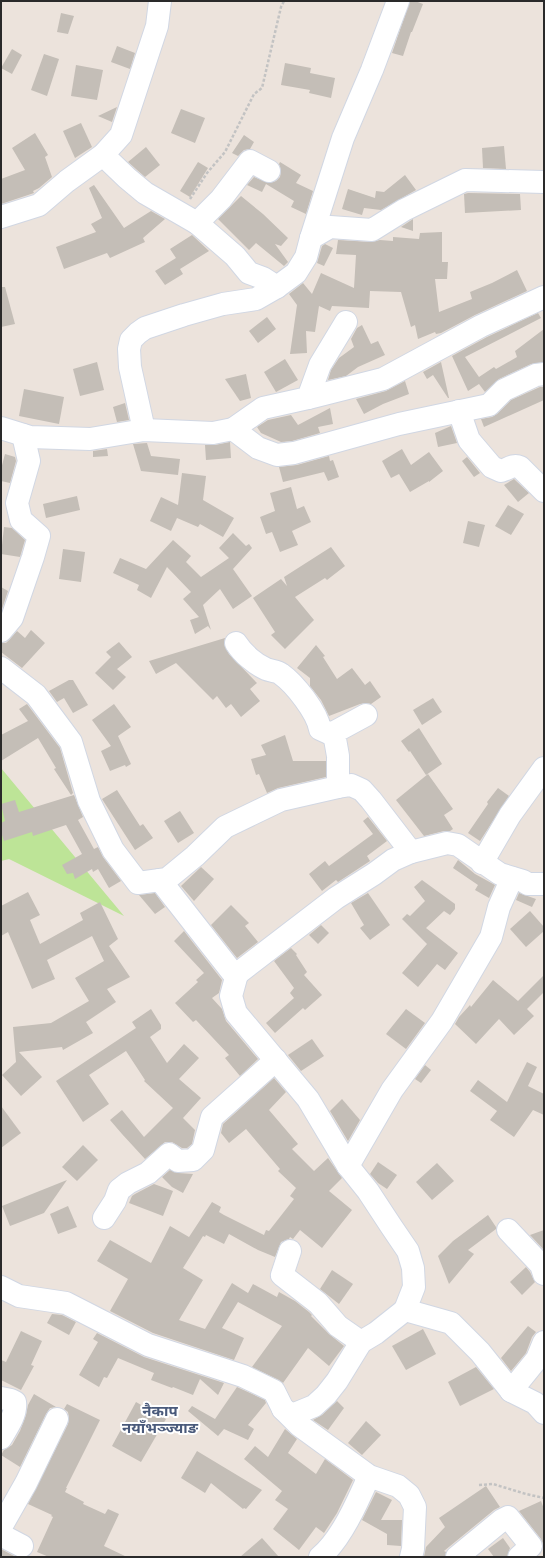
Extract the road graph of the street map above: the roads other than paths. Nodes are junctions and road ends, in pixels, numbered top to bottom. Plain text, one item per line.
1 (160, 1) edge
2 (398, 1) edge
3 (103, 155) junction
4 (269, 171) dead end
5 (544, 182) edge
6 (1, 217) edge
7 (197, 223) junction
8 (310, 238) junction
9 (277, 287) junction
10 (544, 297) edge
11 (346, 322) dead end
12 (544, 374) edge
13 (308, 398) junction
14 (459, 411) junction
15 (1, 428) edge
16 (233, 429) junction
17 (144, 430) junction
18 (23, 435) junction
19 (544, 491) edge
20 (1, 631) edge
21 (236, 643) dead end
22 (1, 668) edge
23 (366, 715) dead end
24 (331, 734) junction
25 (544, 768) edge
26 (338, 786) junction
27 (411, 852) junction
28 (482, 863) junction
29 (512, 878) junction
30 (160, 880) junction
31 (544, 884) edge
32 (237, 974) junction
33 (276, 1060) junction
34 (348, 1166) junction
35 (104, 1218) dead end
36 (508, 1230) dead end
37 (290, 1251) dead end
38 (543, 1268) edge
39 (1, 1287) edge
40 (405, 1310) junction
41 (361, 1342) junction
42 (544, 1342) edge
43 (511, 1391) junction
44 (1, 1398) edge
45 (283, 1408) junction
46 (544, 1413) edge
47 (57, 1419) dead end
48 (1, 1438) edge
49 (369, 1476) junction
50 (1, 1527) edge
51 (1, 1535) edge
52 (22, 1546) dead end
53 (320, 1557) edge
54 (411, 1557) edge
55 (457, 1557) edge
56 (519, 1557) edge

1 - 3 street
2 - 8 street
3 - 6 street
3 - 7 street
4 - 7 street
5 - 8 street
7 - 9 street
8 - 9 street
9 - 17 street
10 - 13 street
11 - 13 street
12 - 14 street
13 - 16 street
14 - 16 street
14 - 19 street
15 - 18 street
16 - 17 street
17 - 18 street
18 - 20 street
21 - 24 street
22 - 30 street
23 - 24 street
24 - 26 street
25 - 28 street
26 - 27 street
26 - 30 street
27 - 28 street
27 - 32 street
28 - 29 street
29 - 31 street
29 - 34 street
30 - 32 street
32 - 33 street
33 - 34 street
33 - 35 street
34 - 40 street
36 - 38 street
37 - 41 street
39 - 45 street
40 - 41 street
40 - 43 street
41 - 45 street
42 - 43 street
43 - 46 street
44 - 48 street
45 - 49 street
47 - 50 street
49 - 53 street
49 - 54 street
51 - 52 street
55 - 56 street

